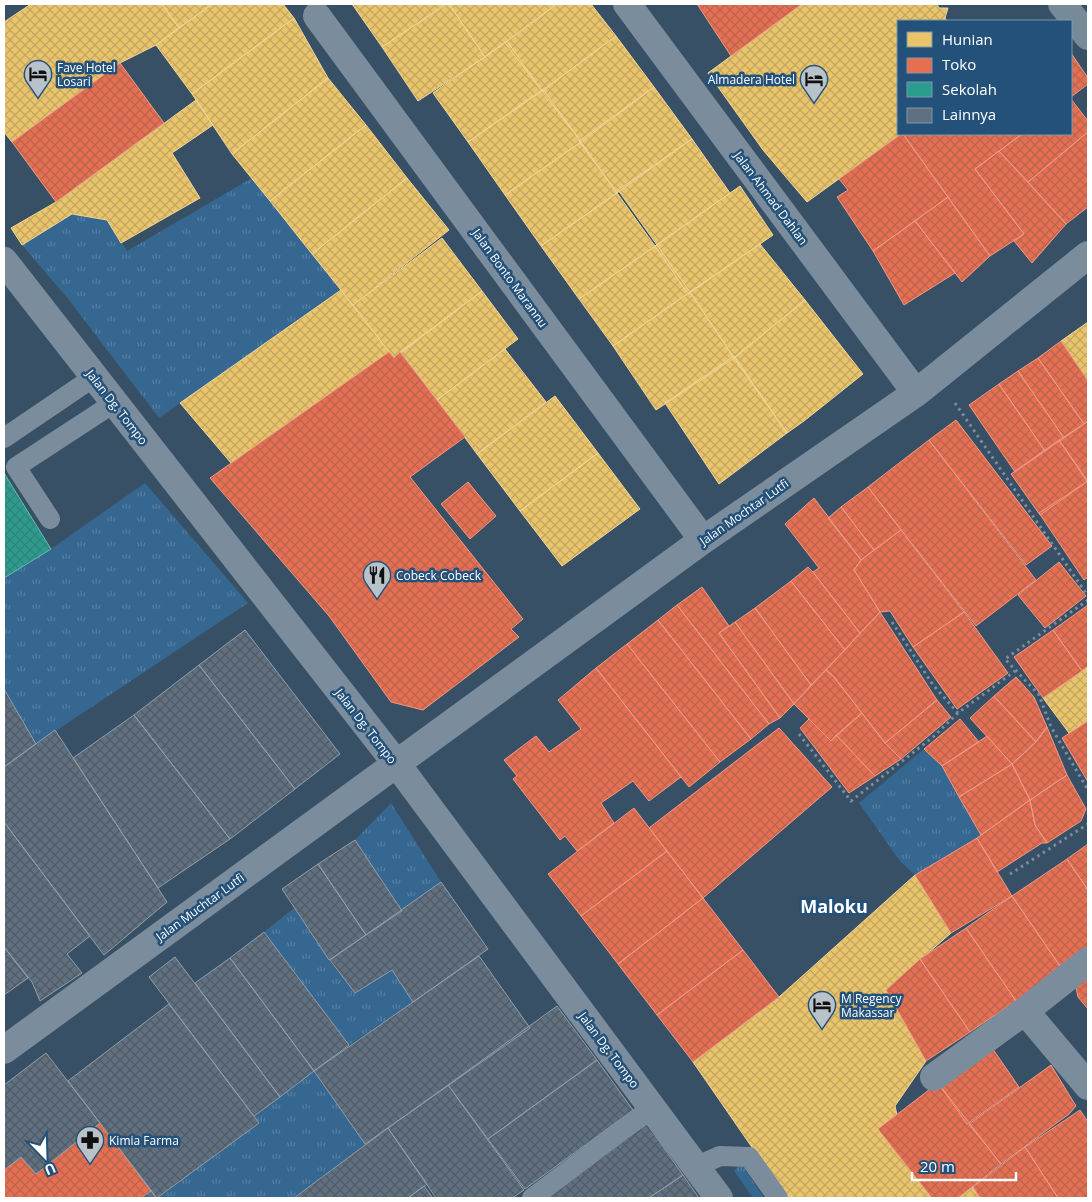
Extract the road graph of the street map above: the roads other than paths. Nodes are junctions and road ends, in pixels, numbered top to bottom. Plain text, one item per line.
1 (627, 4) edge
2 (1062, 4) edge
3 (317, 16) dead end
4 (1088, 36) edge
5 (1088, 255) edge
6 (4, 261) edge
7 (94, 377) junction
8 (916, 393) junction
9 (114, 403) junction
10 (4, 438) edge
11 (50, 520) dead end
12 (703, 540) junction
13 (396, 763) junction
14 (1088, 961) edge
15 (1024, 1011) junction
16 (4, 1050) edge
17 (934, 1077) dead end
18 (1088, 1086) edge
19 (652, 1109) junction
20 (695, 1167) junction
21 (532, 1198) edge
22 (719, 1198) edge
23 (778, 1198) edge

1 - 8 street, Jalan Ahmad Dahlan
2 - 4 street
3 - 12 street, Jalan Bonto Marannu
5 - 8 street, Jalan Mochtar Lutfi
6 - 7 street, Jalan Dg. Tompo
7 - 9 street, Jalan Dg. Tompo
7 - 10 lane
8 - 12 street, Jalan Mochtar Lutfi
9 - 11 lane
9 - 13 street, Jalan Dg. Tompo
12 - 13 street, Jalan Mochtar Lutfi
13 - 16 street, Jalan Muchtar Lutfi
13 - 19 street, Jalan Dg. Tompo
14 - 15 street
15 - 17 street
15 - 18 street
19 - 20 street, Jalan Dg. Tompo
19 - 21 lane
20 - 22 street, Jalan Dg. Tompo
20 - 23 lane

